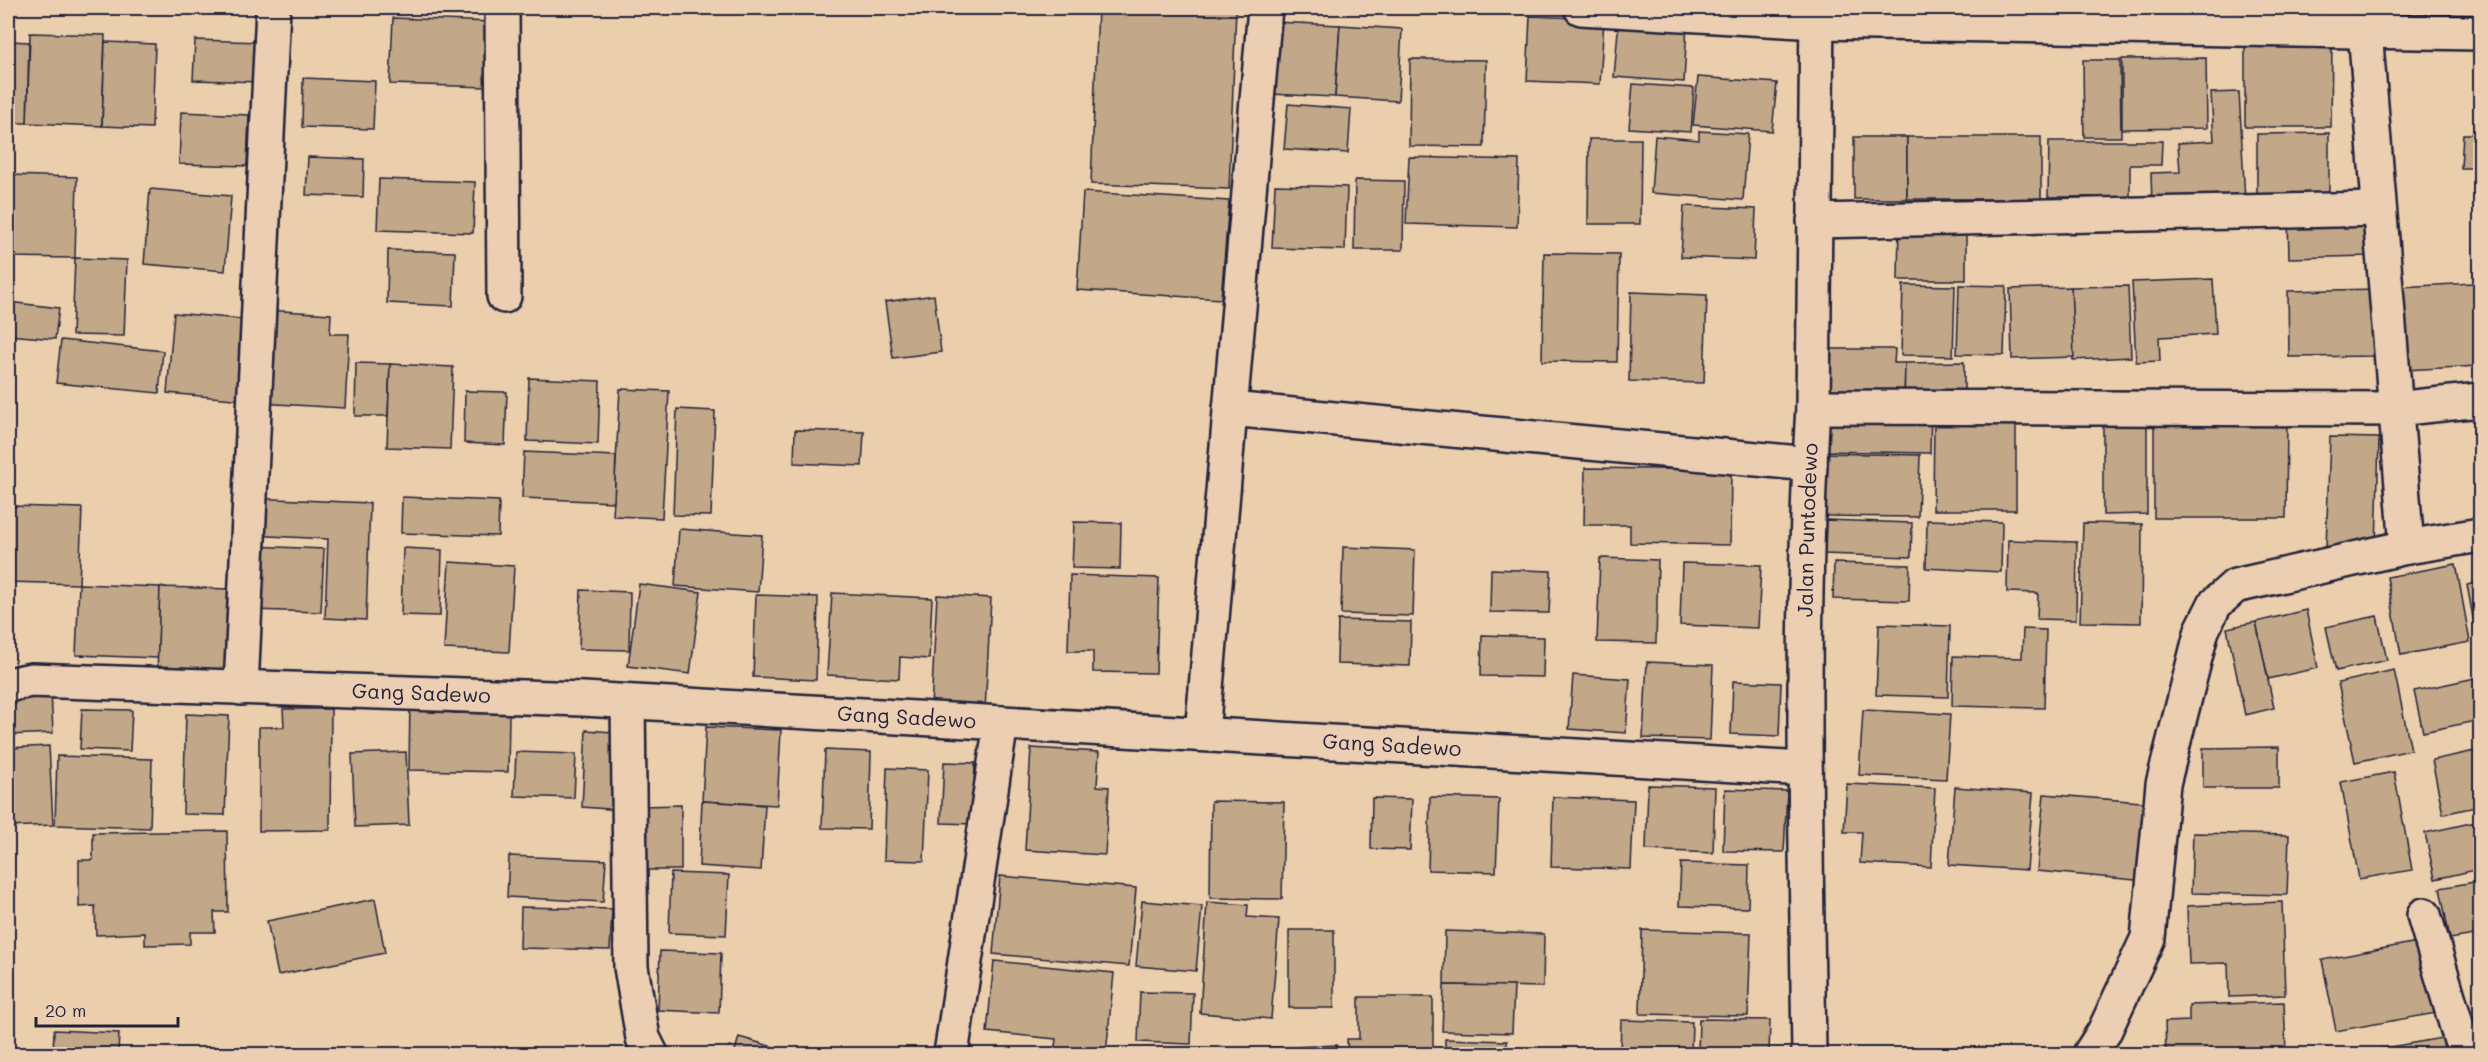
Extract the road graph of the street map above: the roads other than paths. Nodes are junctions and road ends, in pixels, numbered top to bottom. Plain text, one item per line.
1 (273, 8) edge
2 (502, 8) edge
3 (1265, 8) edge
4 (1581, 8) edge
5 (1817, 15) edge
6 (2294, 19) edge
7 (2365, 31) junction
8 (2481, 33) edge
9 (2379, 209) junction
10 (1814, 221) junction
11 (504, 296) dead end
12 (2481, 400) edge
13 (1813, 407) junction
14 (2395, 409) junction
15 (1230, 410) junction
16 (1810, 464) junction
17 (2481, 535) edge
18 (2407, 547) junction
19 (8, 685) edge
20 (241, 688) junction
21 (628, 702) junction
22 (1001, 723) junction
23 (1202, 734) junction
24 (1805, 769) junction
25 (2424, 915) dead end
26 (651, 1054) edge
27 (951, 1054) edge
28 (1809, 1054) edge
29 (2090, 1054) edge
30 (2465, 1054) edge

1 - 20 street
2 - 11 street
3 - 15 street
4 - 5 street
5 - 6 street
5 - 10 street, Jalan Puntodewo
6 - 7 street
7 - 8 street
7 - 9 street
9 - 10 street
9 - 14 street
10 - 13 street, Jalan Puntodewo
12 - 14 street
13 - 14 street
13 - 16 street, Jalan Puntodewo
14 - 18 street
15 - 16 street
15 - 23 street
16 - 24 street, Jalan Puntodewo
17 - 18 street
18 - 29 street
19 - 20 street, Gang Sadewo
20 - 21 street, Gang Sadewo
21 - 22 street, Gang Sadewo
21 - 26 street
22 - 23 street, Gang Sadewo
22 - 27 street
23 - 24 street, Gang Sadewo
24 - 28 street, Jalan Puntodewo
25 - 30 street

